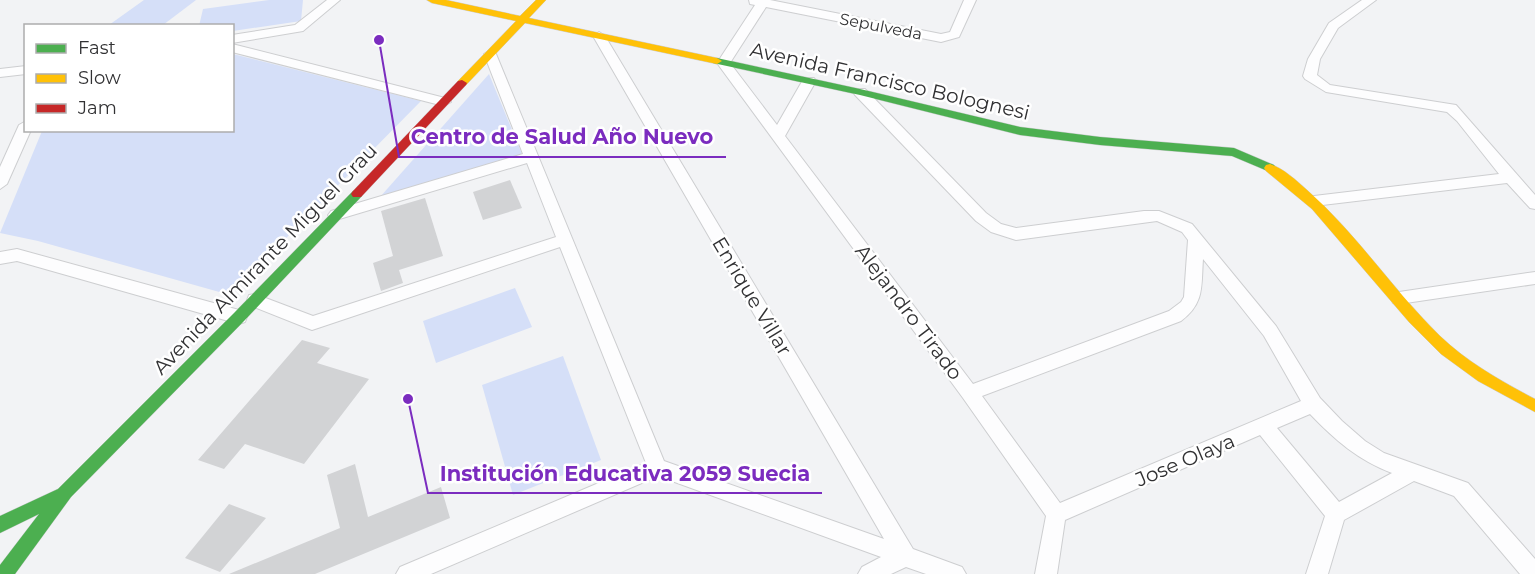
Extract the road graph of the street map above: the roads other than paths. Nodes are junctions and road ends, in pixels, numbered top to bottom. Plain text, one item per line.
1 (334, 0) edge
2 (432, 0) edge
3 (541, 0) edge
4 (970, 0) edge
5 (1370, 0) edge
6 (759, 1) edge
7 (522, 20) junction
8 (599, 36) junction
9 (234, 39) edge
10 (234, 49) edge
11 (490, 54) junction
12 (723, 63) junction
13 (24, 70) edge
14 (0, 73) edge
15 (809, 81) junction
16 (860, 92) junction
17 (444, 102) junction
18 (24, 130) edge
19 (777, 137) junction
20 (531, 157) junction
21 (1510, 178) junction
22 (0, 184) edge
23 (1314, 201) junction
24 (1535, 204) edge
25 (336, 215) junction
26 (1196, 238) junction
27 (565, 240) junction
28 (0, 258) edge
29 (1535, 278) edge
30 (1399, 298) junction
31 (255, 300) junction
32 (239, 317) junction
33 (969, 393) junction
34 (1313, 404) junction
35 (1535, 406) edge
36 (1264, 426) junction
37 (657, 468) junction
38 (1412, 472) junction
39 (65, 492) junction
40 (1056, 514) junction
41 (1336, 514) junction
42 (0, 525) edge
43 (906, 556) junction
44 (4, 574) edge
45 (407, 574) edge
46 (869, 574) edge
47 (955, 574) edge
48 (1046, 574) edge
49 (1317, 574) edge
50 (1534, 574) edge

1 - 9 street
2 - 7 street, Avenida Francisco Bolognesi
3 - 7 street, Avenida Almirante Miguel Grau
4 - 6 street, Sepulveda
5 - 21 street
6 - 12 street
7 - 8 street, Avenida Francisco Bolognesi
7 - 11 street, Avenida Almirante Miguel Grau
8 - 12 street, Avenida Francisco Bolognesi
8 - 43 street, Enrique Villar
10 - 17 street
11 - 17 street, Avenida Almirante Miguel Grau
11 - 20 street
12 - 15 street, Avenida Francisco Bolognesi
12 - 19 street, Alejandro Tirado
13 - 14 street
15 - 16 street, Avenida Francisco Bolognesi
15 - 19 street
16 - 23 street, Avenida Francisco Bolognesi
16 - 26 street
17 - 25 street, Avenida Almirante Miguel Grau
18 - 22 street
19 - 33 street, Alejandro Tirado
20 - 25 street
20 - 27 street
21 - 23 street
21 - 24 street
23 - 30 street, Avenida Francisco Bolognesi
25 - 31 street, Avenida Almirante Miguel Grau
26 - 33 street
26 - 34 street
27 - 31 street
27 - 37 street
28 - 32 street
29 - 30 street
30 - 35 street, Avenida Francisco Bolognesi
31 - 32 street, Avenida Almirante Miguel Grau
32 - 39 street, Avenida Almirante Miguel Grau
33 - 40 street, Alejandro Tirado
34 - 36 street, Jose Olaya
34 - 38 street
36 - 40 street, Jose Olaya
36 - 41 street
37 - 43 street
37 - 45 street
38 - 41 street
38 - 50 street
39 - 42 street, Avenida Almirante Miguel Grau
39 - 44 street, Avenida Almirante Miguel Grau
40 - 48 street
41 - 49 street
43 - 46 street
43 - 47 street

